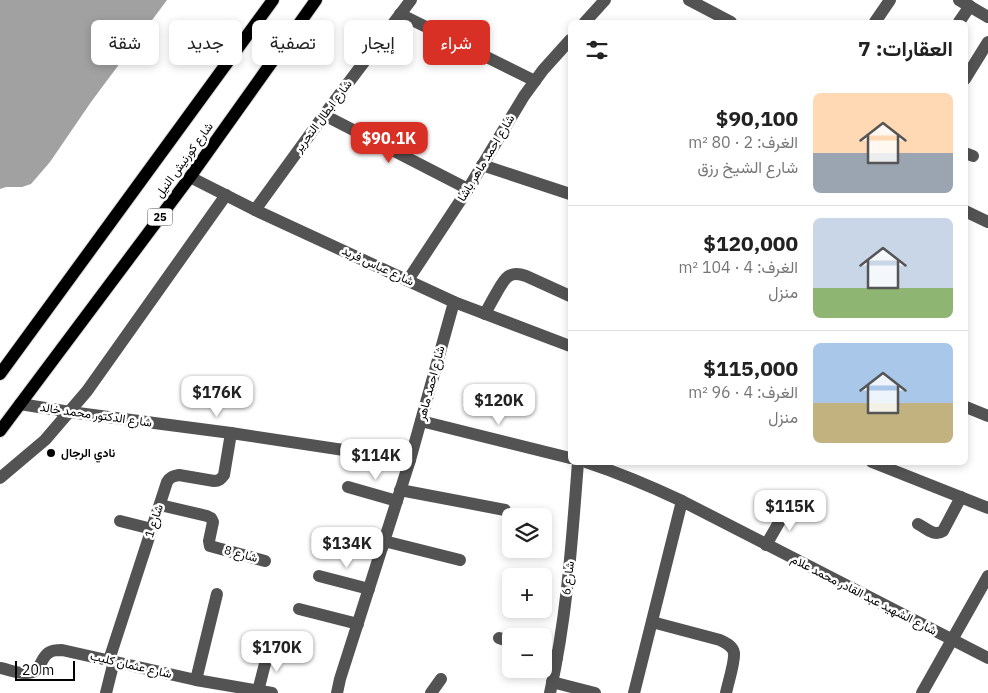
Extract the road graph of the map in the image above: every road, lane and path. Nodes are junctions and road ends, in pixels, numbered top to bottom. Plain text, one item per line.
1 (274, 0) edge
2 (316, 0) edge
3 (411, 0) edge
4 (606, 0) edge
5 (689, 0) edge
6 (890, 0) edge
7 (964, 3) edge
8 (400, 14) junction
9 (988, 17) edge
10 (588, 20) edge
11 (727, 20) edge
12 (876, 20) edge
13 (960, 20) edge
14 (568, 42) edge
15 (988, 42) edge
16 (968, 74) edge
17 (535, 81) junction
18 (324, 115) junction
19 (482, 165) junction
20 (190, 177) junction
21 (468, 189) junction
22 (568, 193) edge
23 (226, 195) junction
24 (255, 210) junction
25 (968, 212) edge
26 (988, 222) edge
27 (408, 280) junction
28 (568, 295) edge
29 (454, 302) junction
30 (485, 314) junction
31 (568, 345) edge
32 (0, 374) edge
33 (20, 404) junction
34 (968, 407) edge
35 (70, 412) junction
36 (988, 416) edge
37 (421, 421) junction
38 (0, 431) edge
39 (231, 433) junction
40 (568, 458) edge
41 (410, 460) junction
42 (578, 465) edge
43 (880, 465) edge
44 (614, 467) edge
45 (0, 478) edge
46 (348, 487) dead end
47 (398, 495) junction
48 (961, 497) junction
49 (682, 501) junction
50 (160, 505) junction
51 (789, 505) dead end
52 (988, 508) edge
53 (502, 510) edge
54 (120, 521) dead end
55 (918, 524) dead end
56 (152, 529) junction
57 (341, 535) dead end
58 (383, 544) junction
59 (766, 545) junction
60 (460, 560) dead end
61 (264, 561) dead end
62 (319, 576) dead end
63 (988, 576) edge
64 (369, 589) junction
65 (217, 594) dead end
66 (299, 609) dead end
67 (652, 622) junction
68 (358, 624) junction
69 (952, 639) junction
70 (269, 648) dead end
71 (552, 656) edge
72 (557, 658) junction
73 (988, 658) edge
74 (111, 661) junction
75 (0, 668) edge
76 (441, 679) dead end
77 (196, 680) junction
78 (551, 688) edge
79 (252, 691) edge
80 (106, 693) edge
81 (272, 693) edge
82 (337, 693) edge
83 (431, 693) edge
84 (594, 693) edge
85 (634, 693) edge
86 (726, 693) edge
87 (922, 693) edge

1 - 32 main road, شارع كورنيش النيل
2 - 20 main road, شارع كورنيش النيل / 25
3 - 8 street, شارع ابطال التحرير
4 - 10 street
5 - 11 street
6 - 12 street
7 - 9 street
7 - 13 street
8 - 17 street
8 - 18 street, شارع ابطال التحرير
14 - 17 street, شارع احمد ماهر باشا
15 - 16 street
17 - 19 street, شارع احمد ماهر باشا
18 - 21 street
18 - 24 street, شارع ابطال التحرير
19 - 21 street, شارع احمد ماهر باشا
19 - 22 street
20 - 23 street, شارع عباس فريد
20 - 33 main road, شارع كورنيش النيل / 25
21 - 27 street, شارع احمد ماهر باشا
23 - 24 street, شارع عباس فريد
23 - 35 street
24 - 27 street, شارع عباس فريد
25 - 26 street
27 - 29 street, شارع عباس فريد
28 - 30 street
29 - 30 street, شارع عباس فريد
29 - 37 street, شارع احمد ماهر
30 - 31 street, شارع عباس فريد
33 - 35 street, شارع الدكتور محمد خالد
33 - 38 main road, شارع كورنيش النيل / 25
34 - 36 street
35 - 39 street, شارع الدكتور محمد خالد
35 - 45 street
37 - 40 street
37 - 41 street, شارع احمد ماهر
39 - 41 street, شارع الدكتور محمد خالد
39 - 50 street, شارع 1
41 - 47 street, شارع احمد ماهر
42 - 72 street, شارع 6
43 - 48 street
44 - 49 street, شارع الشهيد عبد القادر محمد علام
46 - 47 street
47 - 53 street
47 - 58 street, شارع احمد ماهر
48 - 52 street
48 - 55 street
49 - 59 street, شارع الشهيد عبد القادر محمد علام
49 - 67 street
50 - 56 street, شارع 1
50 - 61 street, شارع 8
51 - 59 street
54 - 56 street
56 - 74 street, شارع 1
57 - 58 street
58 - 60 street
58 - 64 street, شارع احمد ماهر
59 - 69 street, شارع الشهيد عبد القادر محمد علام
62 - 64 street
63 - 69 street
64 - 68 street, شارع احمد ماهر
65 - 77 street
66 - 68 street
67 - 85 street
67 - 86 street
68 - 82 street, شارع احمد ماهر
69 - 73 street, شارع الشهيد عبد القادر محمد علام
69 - 87 street
70 - 79 street
71 - 72 street
72 - 78 street, شارع 6
74 - 75 street, شارع عثمان كليب
74 - 77 street, شارع عثمان كليب
74 - 80 street, شارع 1
76 - 83 street
77 - 79 street, شارع عثمان كليب
78 - 84 street
79 - 81 street, شارع عثمان كليب

